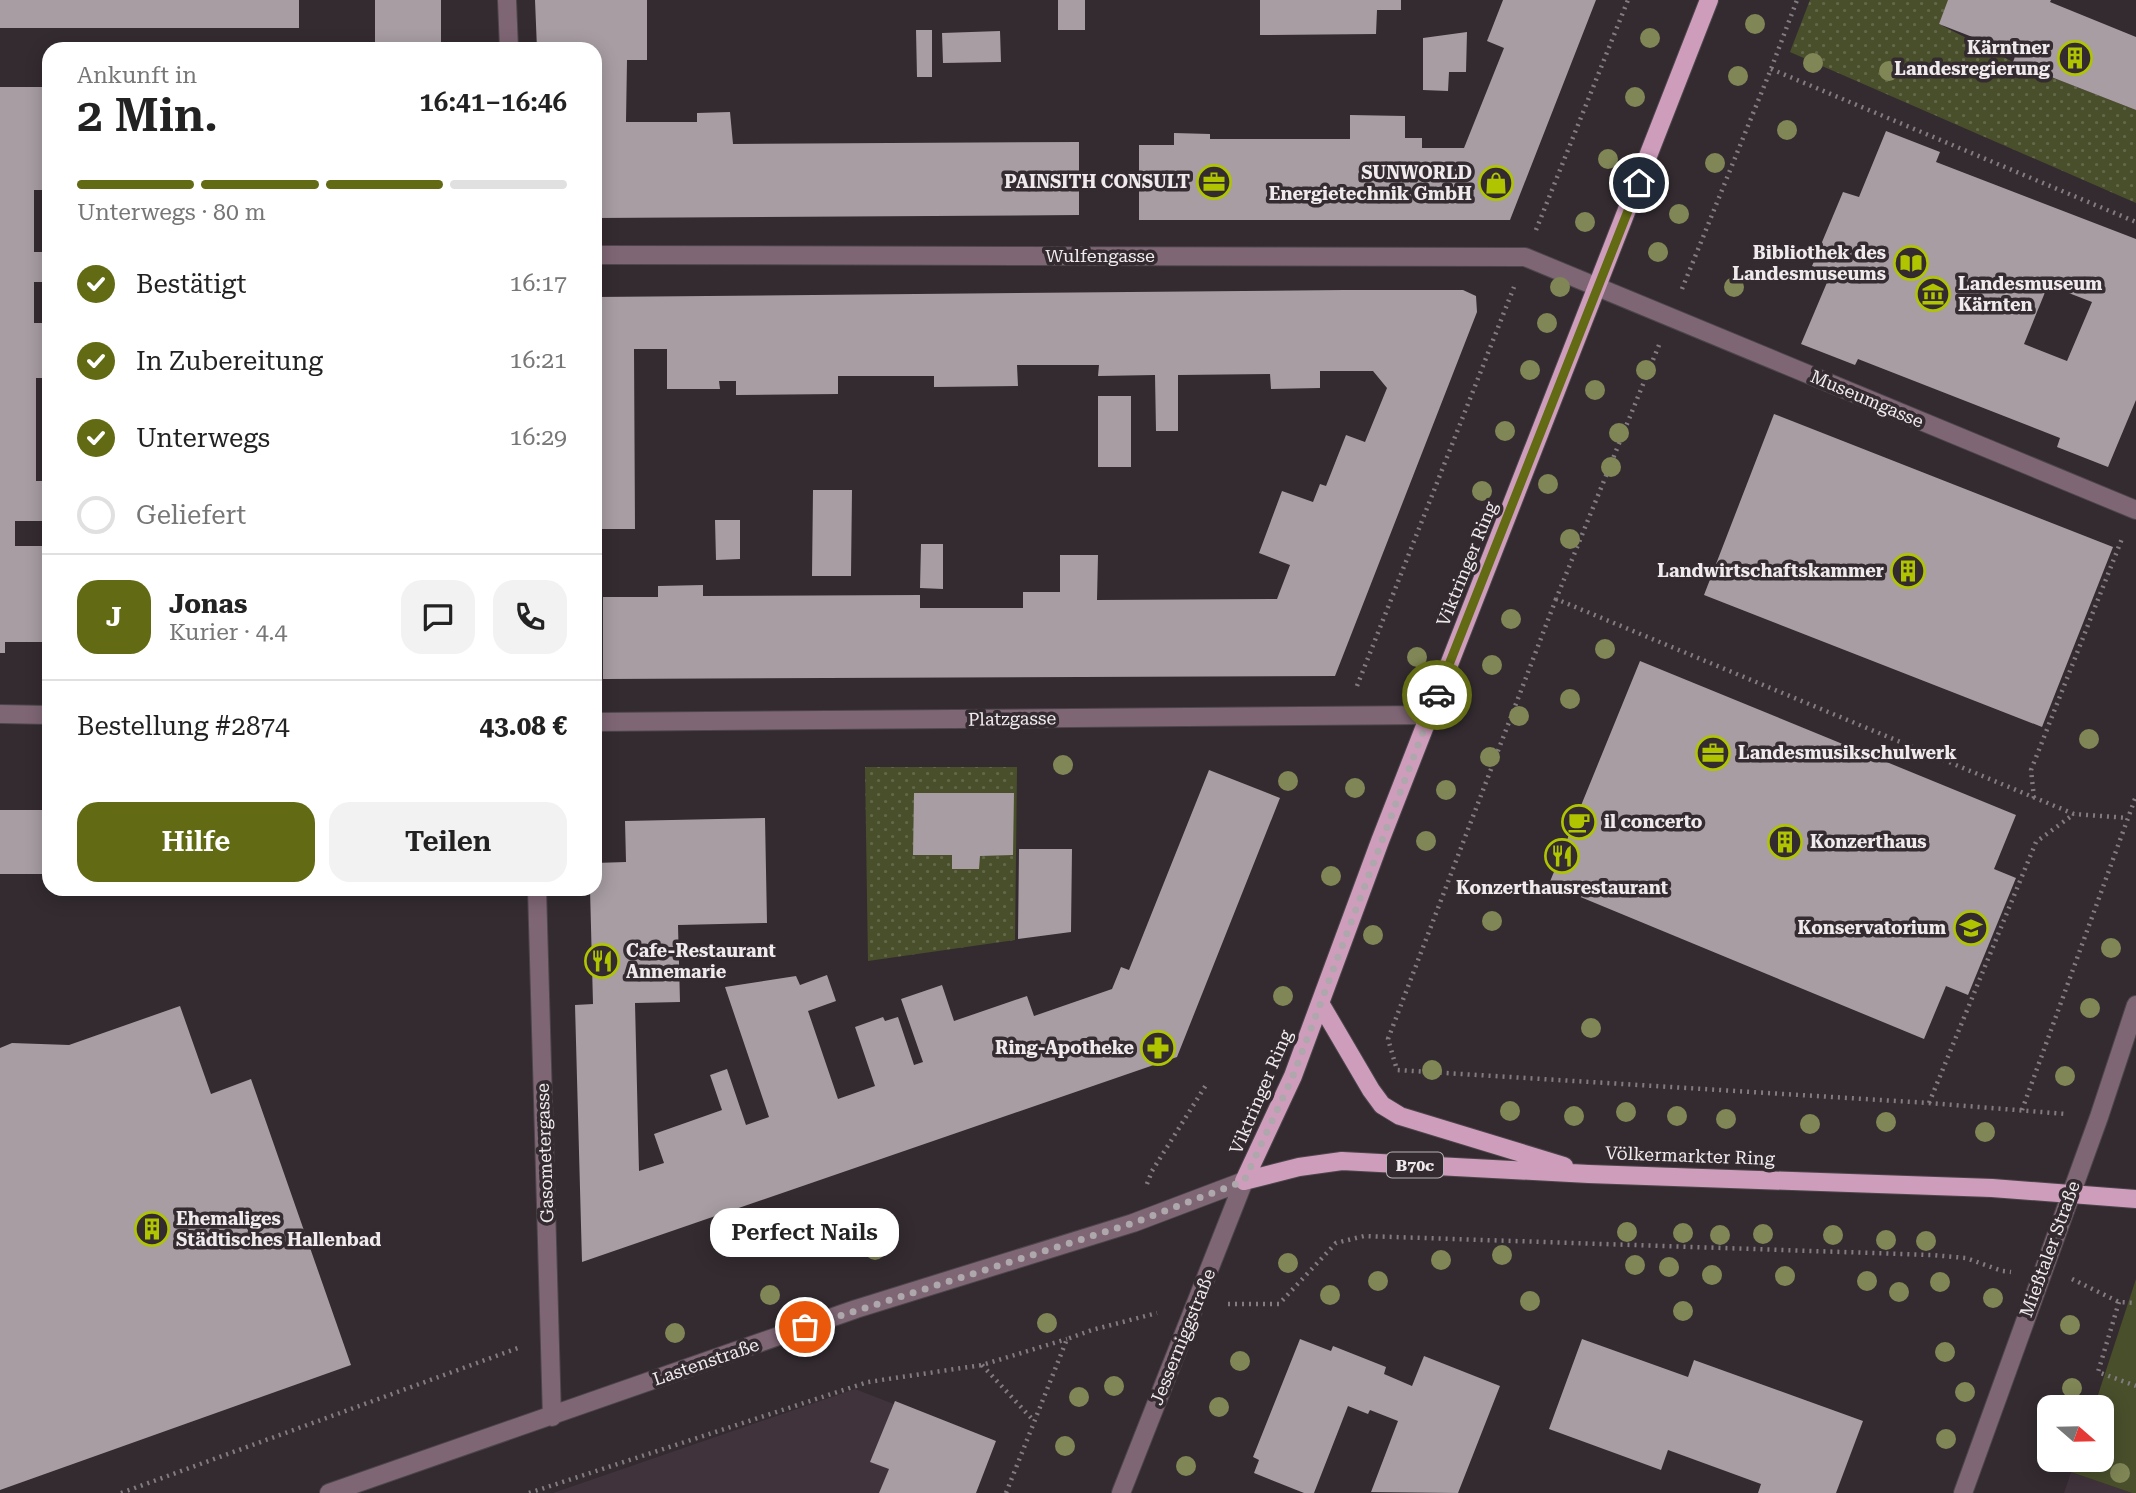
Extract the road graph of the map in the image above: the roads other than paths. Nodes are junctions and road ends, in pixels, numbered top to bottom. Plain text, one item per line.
1 (507, 0) edge
2 (1709, 0) edge
3 (509, 42) edge
4 (602, 255) edge
5 (1598, 287) junction
6 (2135, 510) edge
7 (0, 714) edge
8 (42, 715) edge
9 (1429, 715) junction
10 (602, 723) edge
11 (537, 896) edge
12 (1320, 1003) junction
13 (2136, 1005) edge
14 (1589, 1174) junction
15 (1244, 1181) junction
16 (2071, 1194) junction
17 (2136, 1199) edge
18 (552, 1417) junction
19 (329, 1493) edge
20 (1121, 1493) edge
21 (1963, 1493) edge

1 - 3 street
2 - 5 main road, Viktringer Ring
4 - 5 street, Wulfengasse
5 - 6 street, Museumgasse
5 - 9 main road, Viktringer Ring
7 - 8 street
9 - 10 street, Platzgasse
9 - 12 main road, Viktringer Ring
11 - 18 street, Gasometergasse
12 - 14 main road
12 - 15 main road, Viktringer Ring
13 - 16 street, Mießtaler Straße
14 - 15 main road, Völkermarkter Ring / B70c
14 - 16 main road, Völkermarkter Ring / B70c
15 - 18 street, Lastenstraße
15 - 20 street, Jesserniggstraße
16 - 17 main road, Völkermarkter Ring / B70c
16 - 21 street, Mießtaler Straße
18 - 19 street, Lastenstraße

